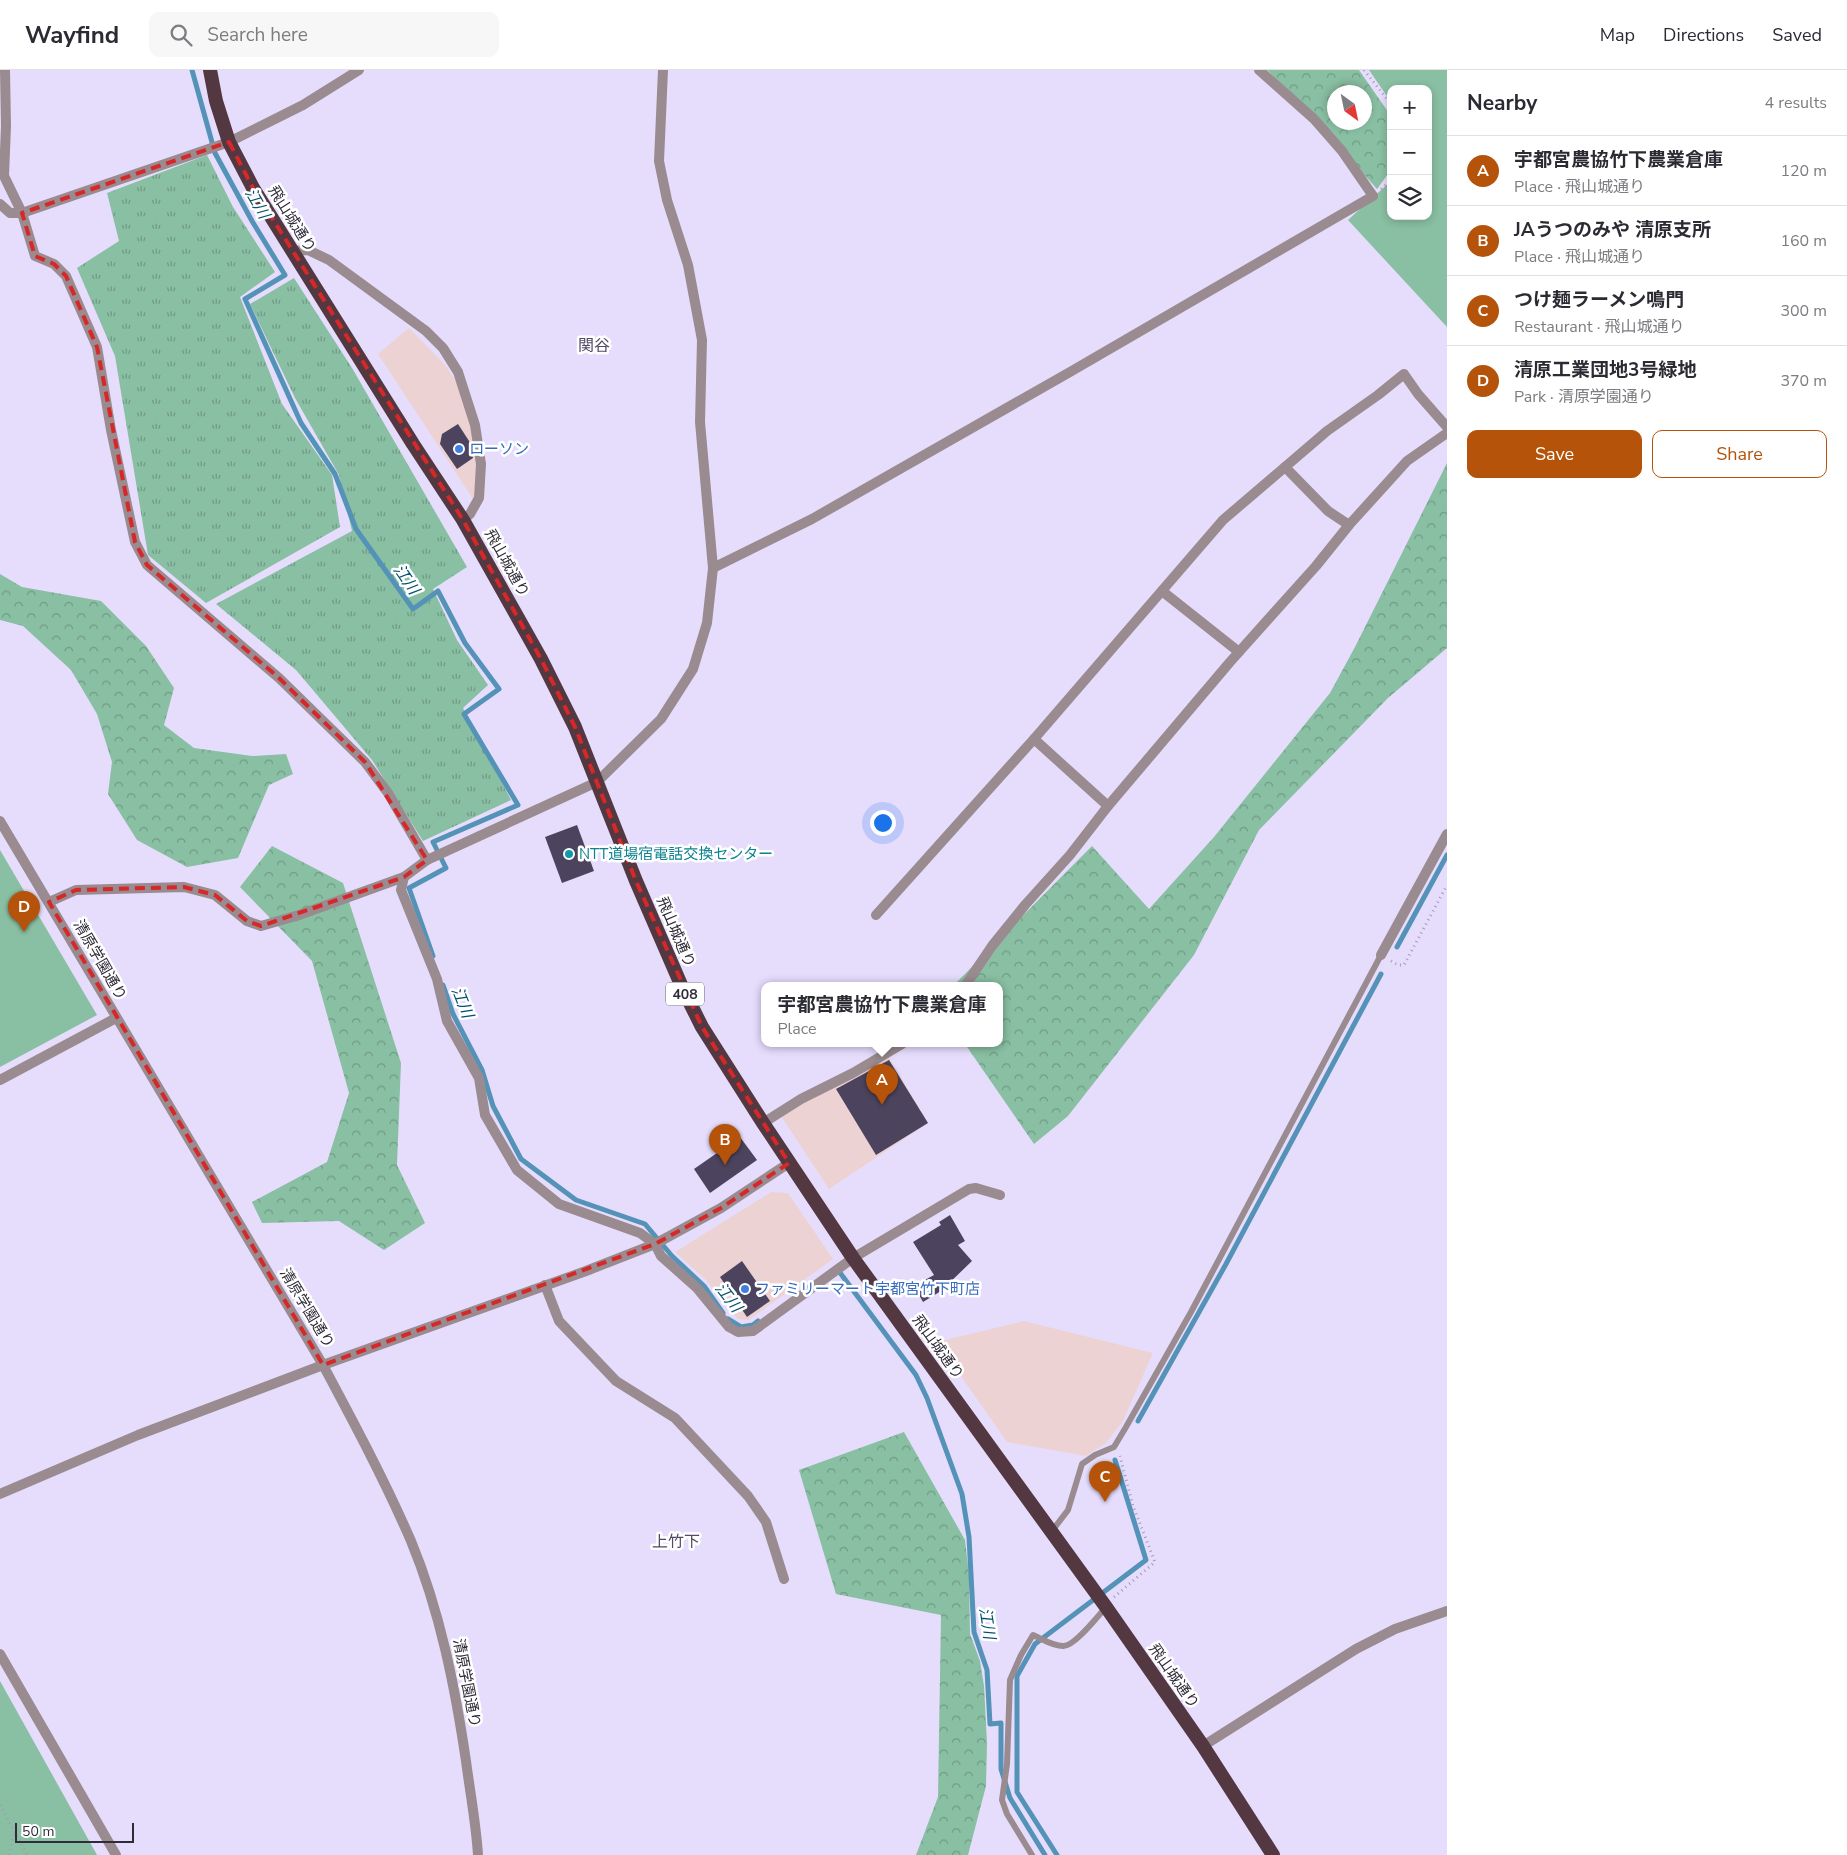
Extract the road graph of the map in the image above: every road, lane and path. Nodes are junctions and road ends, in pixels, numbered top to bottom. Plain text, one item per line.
1 (5, 70) edge
2 (210, 70) edge
3 (359, 70) edge
4 (662, 70) edge
5 (1260, 70) edge
6 (1364, 70) edge
7 (1387, 99) edge
8 (230, 142) junction
9 (0, 204) edge
10 (22, 213) junction
11 (293, 251) junction
12 (1447, 427) edge
13 (1447, 433) edge
14 (1285, 467) junction
15 (463, 520) junction
16 (1348, 525) junction
17 (713, 568) junction
18 (1162, 591) junction
19 (1239, 652) junction
20 (1034, 739) junction
21 (597, 782) junction
22 (1108, 806) junction
23 (0, 821) edge
24 (1447, 834) edge
25 (428, 860) junction
26 (404, 877) junction
27 (1447, 886) edge
28 (49, 902) junction
29 (876, 915) dead end
30 (1381, 955) junction
31 (967, 982) edge
32 (116, 1018) junction
33 (897, 1047) edge
34 (0, 1080) edge
35 (763, 1123) junction
36 (789, 1163) junction
37 (1000, 1195) dead end
38 (655, 1244) junction
39 (854, 1258) junction
40 (545, 1285) junction
41 (323, 1365) junction
42 (1114, 1447) junction
43 (0, 1494) edge
44 (1052, 1531) junction
45 (784, 1579) dead end
46 (1106, 1607) junction
47 (1447, 1611) edge
48 (0, 1654) edge
49 (1204, 1746) junction
50 (0, 1805) edge
51 (14, 1833) junction
52 (9, 1855) edge
53 (28, 1855) edge
54 (116, 1855) edge
55 (478, 1855) edge
56 (1032, 1855) edge
57 (1273, 1855) edge

1 - 10 street
2 - 8 highway, 飛山城通り / 408
3 - 8 street
4 - 17 street
5 - 17 street
6 - 7 path
8 - 10 street
8 - 11 highway, 飛山城通り / 408
9 - 10 street
10 - 25 street
11 - 15 highway, 飛山城通り / 408
11 - 15 street
12 - 14 street
13 - 16 street
14 - 16 street
14 - 18 street
15 - 21 highway, 飛山城通り / 408
16 - 19 street
17 - 21 street
18 - 19 street
18 - 20 street
19 - 22 street
20 - 22 street
20 - 29 street
21 - 25 street
21 - 35 highway, 飛山城通り / 408
22 - 31 street
23 - 28 street, 清原学園通り
24 - 30 street
25 - 26 street
26 - 28 street
26 - 38 street
27 - 30 path
28 - 32 street, 清原学園通り
30 - 42 lane
32 - 34 street
32 - 41 street, 清原学園通り
33 - 35 street
35 - 36 highway, 飛山城通り / 408
36 - 38 street
36 - 39 highway, 飛山城通り / 408
37 - 39 street
38 - 39 street
38 - 40 street
39 - 44 highway, 飛山城通り / 408
40 - 41 street
40 - 45 street
41 - 43 street
41 - 55 street, 清原学園通り
42 - 44 lane
42 - 46 path
44 - 46 highway, 飛山城通り / 408
46 - 49 highway, 飛山城通り / 408
46 - 56 lane
47 - 49 street
48 - 54 street
49 - 57 highway, 飛山城通り / 408
50 - 51 path
51 - 52 path
51 - 53 path

